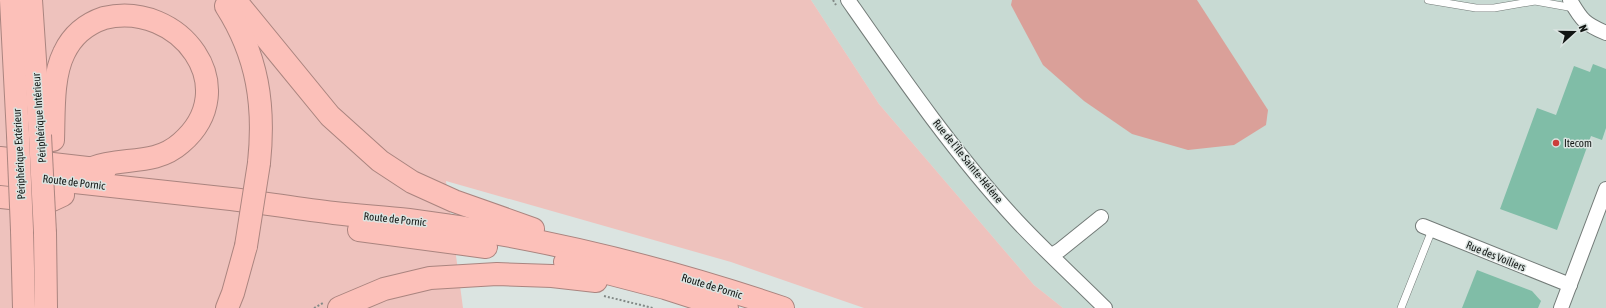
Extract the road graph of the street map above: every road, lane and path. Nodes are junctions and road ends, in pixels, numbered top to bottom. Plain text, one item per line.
1 (11, 0) edge
2 (31, 0) edge
3 (222, 0) edge
4 (235, 0) edge
5 (848, 0) edge
6 (1428, 0) edge
7 (1572, 4) edge
8 (0, 8) edge
9 (1606, 33) edge
10 (14, 65) junction
11 (46, 138) junction
12 (0, 158) edge
13 (92, 168) junction
14 (0, 174) edge
15 (0, 188) edge
16 (1606, 189) edge
17 (53, 194) junction
18 (0, 197) edge
19 (1101, 217) dead end
20 (408, 220) junction
21 (1428, 228) joint
22 (22, 240) junction
23 (588, 252) junction
24 (1052, 255) junction
25 (1570, 285) junction
26 (695, 298) junction
27 (12, 308) edge
28 (24, 308) edge
29 (46, 308) edge
30 (227, 308) edge
31 (339, 308) edge
32 (727, 308) edge
33 (783, 308) edge
34 (1105, 308) edge
35 (1401, 308) edge
36 (1562, 308) edge

1 - 10 highway, Périphérique Extérieur
2 - 11 highway, Périphérique Intérieur
3 - 30 highway, bridge
4 - 23 highway
5 - 24 street, Rue de l'Île Sainte-Hélène
6 - 7 lane
7 - 9 street
8 - 10 highway
10 - 22 highway, Périphérique Extérieur, bridge
11 - 13 highway
11 - 17 highway
12 - 13 highway
13 - 20 highway
14 - 20 highway, Route de Pornic
15 - 17 highway, Route de Pornic
16 - 25 street
17 - 18 highway
17 - 26 highway, Route de Pornic
17 - 29 highway, bridge
19 - 24 street
20 - 23 highway, Route de Pornic
21 - 25 street, Rue des Voiliers
21 - 35 lane
22 - 27 highway
22 - 28 highway, Périphérique Extérieur
23 - 33 highway, Route de Pornic
24 - 34 street, Rue de l'Île Sainte-Hélène
25 - 36 street
26 - 31 highway
26 - 32 highway, Route de Pornic

